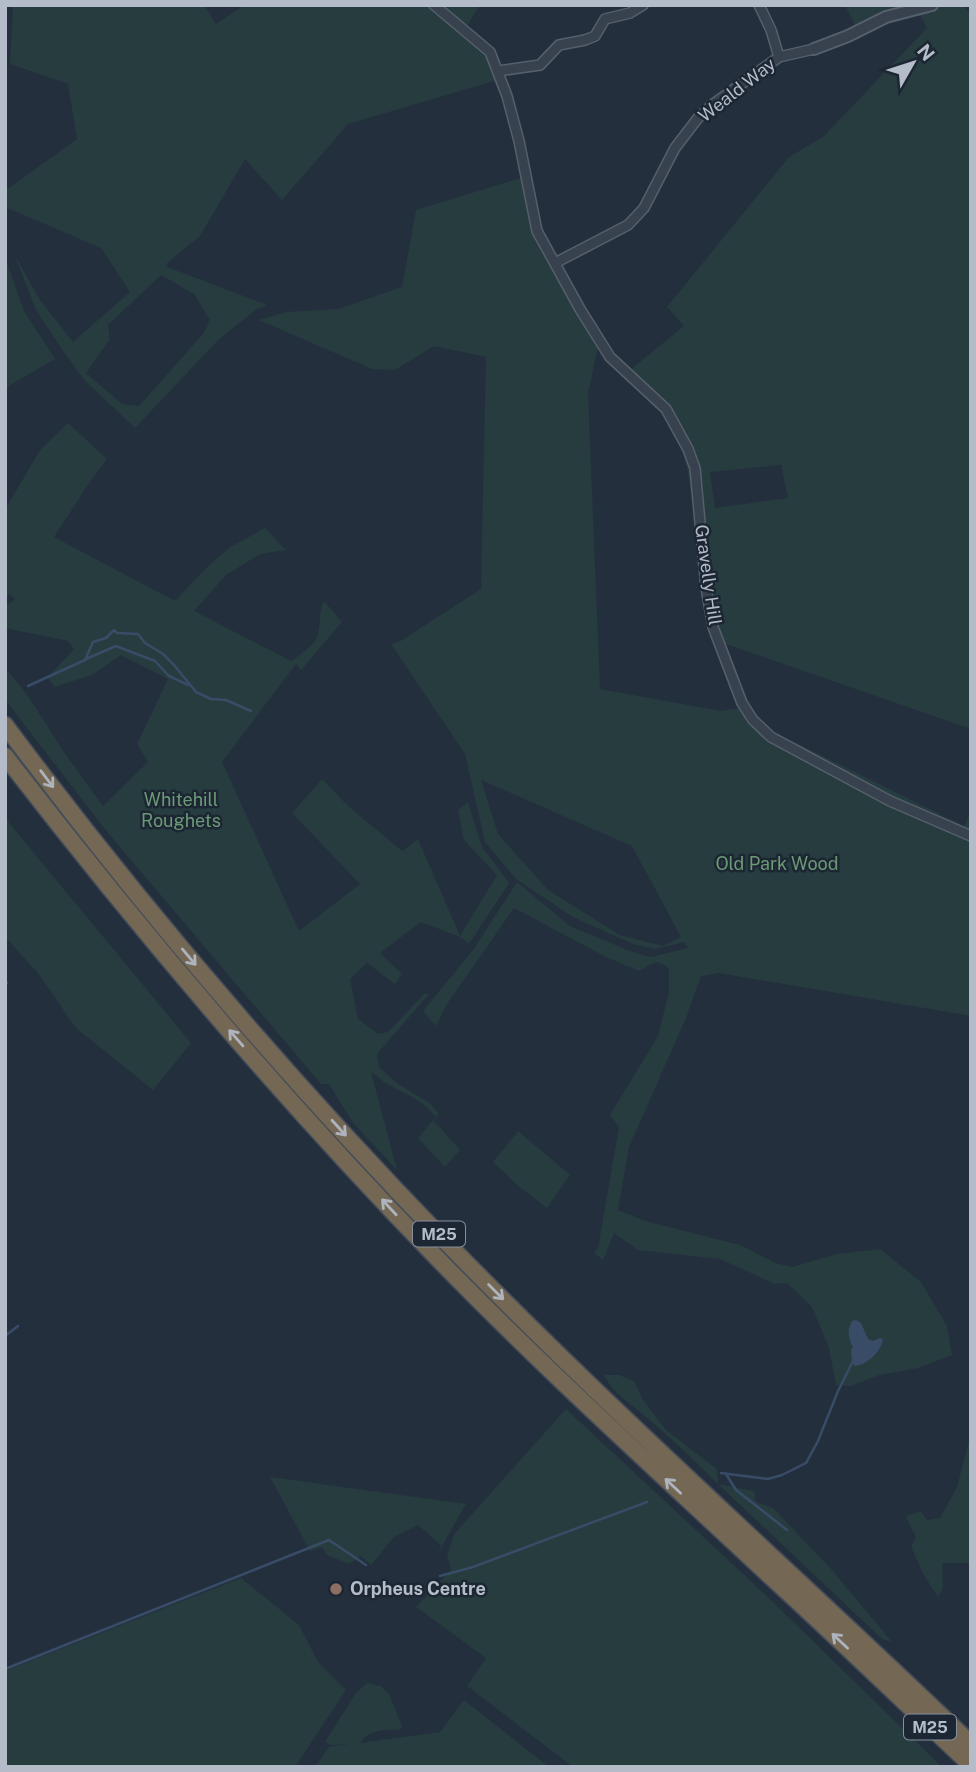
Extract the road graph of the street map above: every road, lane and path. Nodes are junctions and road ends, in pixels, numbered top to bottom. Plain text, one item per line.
1 (434, 5) edge
2 (643, 5) edge
3 (759, 5) edge
4 (932, 5) edge
5 (814, 49) joint
6 (779, 57) junction
7 (498, 71) junction
8 (555, 262) junction
9 (5, 725) edge
10 (5, 756) edge
11 (971, 836) edge
12 (889, 1688) junction
13 (923, 1698) junction
14 (971, 1737) edge
15 (971, 1744) edge
16 (971, 1765) edge
17 (958, 1767) edge

1 - 7 street, Gravelly Hill
2 - 7 street
3 - 6 street
4 - 5 street, Weald Way
5 - 6 street, Weald Way
6 - 8 street, Weald Way
7 - 8 street, Gravelly Hill
8 - 11 street, Gravelly Hill
9 -> 13 highway, M25
12 -> 10 highway, M25
12 - 16 highway, M25
12 - 17 highway, M25
13 - 14 highway, M25
13 - 15 highway, M25

